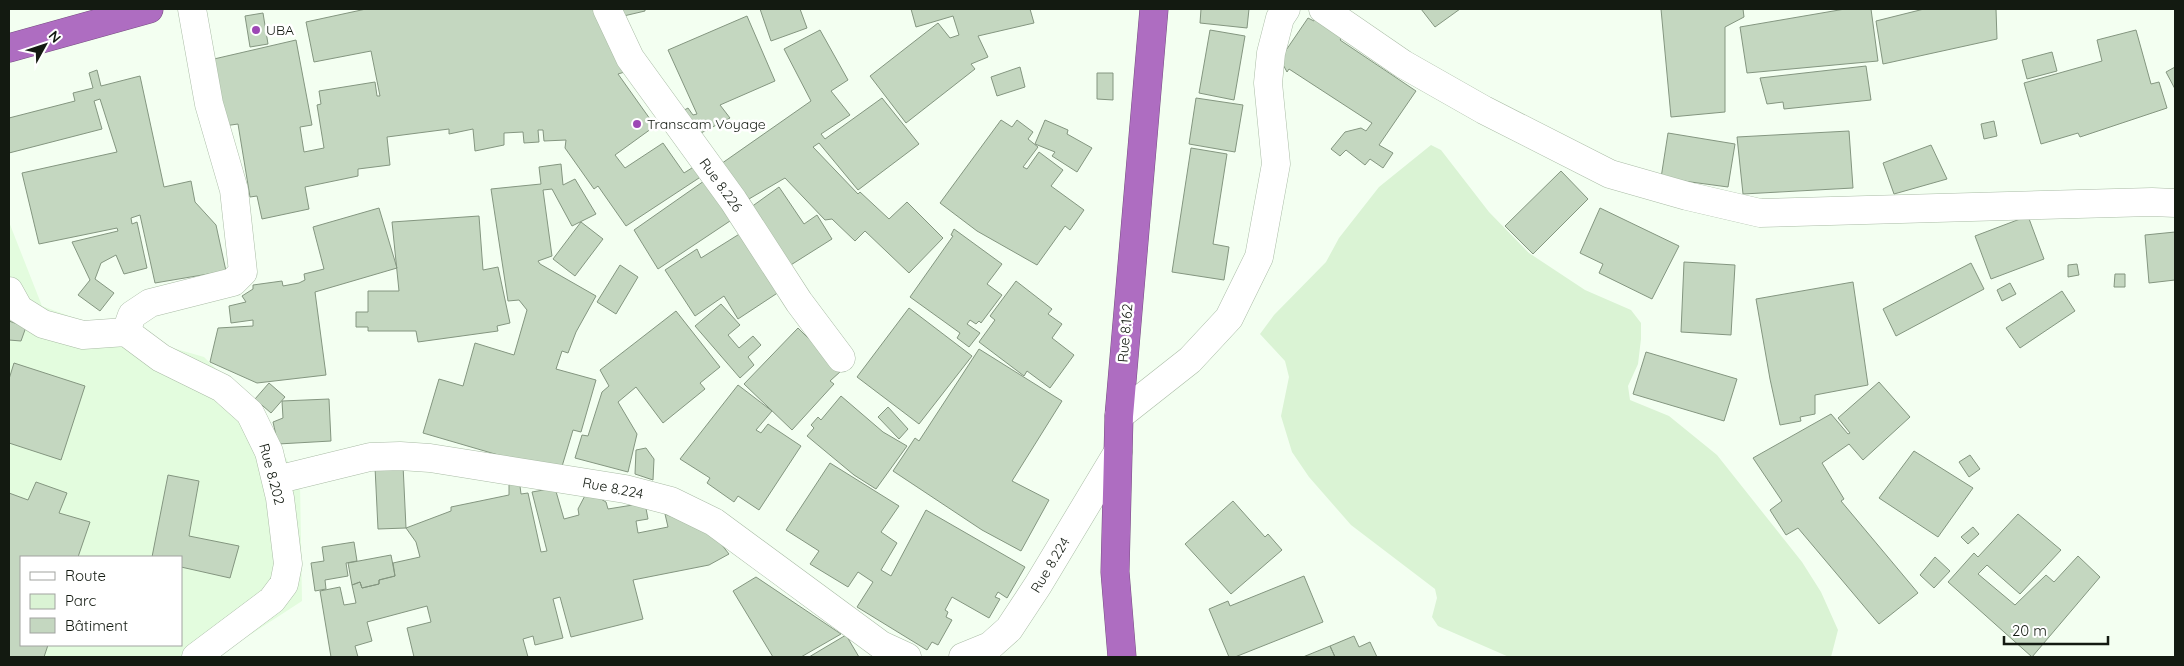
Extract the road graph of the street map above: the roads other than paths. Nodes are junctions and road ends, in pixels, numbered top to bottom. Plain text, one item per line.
1 (149, 9) edge
2 (192, 9) edge
3 (607, 9) edge
4 (1154, 9) edge
5 (1286, 9) edge
6 (1323, 9) edge
7 (9, 48) edge
8 (2175, 203) edge
9 (9, 291) edge
10 (126, 332) junction
11 (840, 358) dead end
12 (1118, 416) junction
13 (1118, 452) junction
14 (276, 480) junction
15 (196, 657) edge
16 (907, 657) edge
17 (963, 657) edge
18 (1122, 657) edge

1 - 7 highway
2 - 10 street
3 - 11 street, Rue 8.226
4 - 12 highway, Rue 8.162
5 - 12 street
6 - 8 street
9 - 10 street
10 - 14 street, Rue 8.202
12 - 13 highway, Rue 8.162
13 - 17 street, Rue 8.224
13 - 18 highway, Rue 8.162
14 - 15 street, Rue 8.202
14 - 16 street, Rue 8.224

